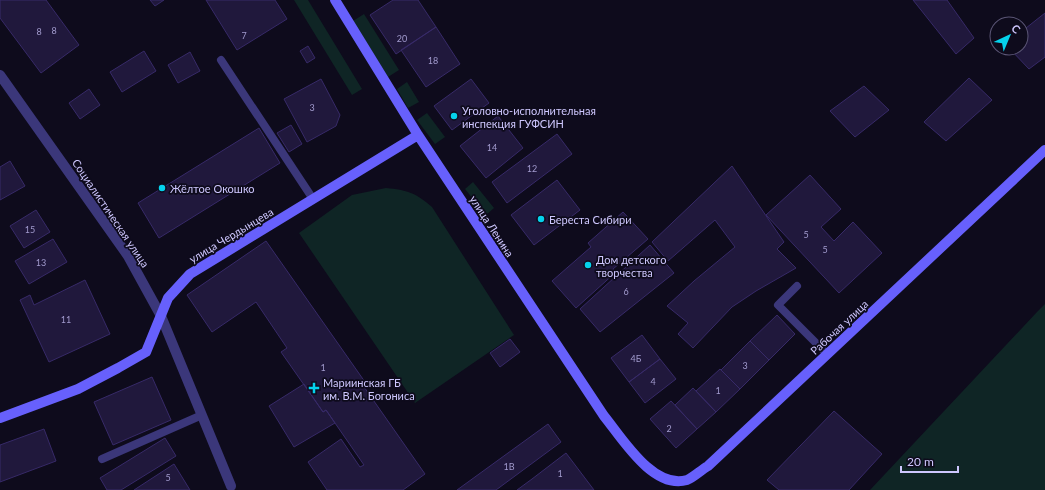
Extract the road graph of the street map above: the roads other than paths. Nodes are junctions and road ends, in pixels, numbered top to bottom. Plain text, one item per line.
1 (335, 0) edge
2 (221, 60) dead end
3 (0, 75) edge
4 (418, 135) junction
5 (1045, 150) edge
6 (313, 199) junction
7 (798, 286) dead end
8 (161, 316) junction
9 (827, 354) junction
10 (202, 416) junction
11 (0, 418) edge
12 (102, 459) dead end
13 (638, 459) joint
14 (232, 488) edge

1 - 4 main road, улица Ленина
2 - 6 lane
3 - 8 street, Социалистическая улица
4 - 6 main road, улица Чердынцева
4 - 13 main road, улица Ленина
5 - 9 main road, Рабочая улица
6 - 8 main road, улица Чердынцева
7 - 9 lane
8 - 10 street, Социалистическая улица
8 - 11 main road, улица Чердынцева
9 - 13 main road, Рабочая улица
10 - 12 lane
10 - 14 street, Социалистическая улица

